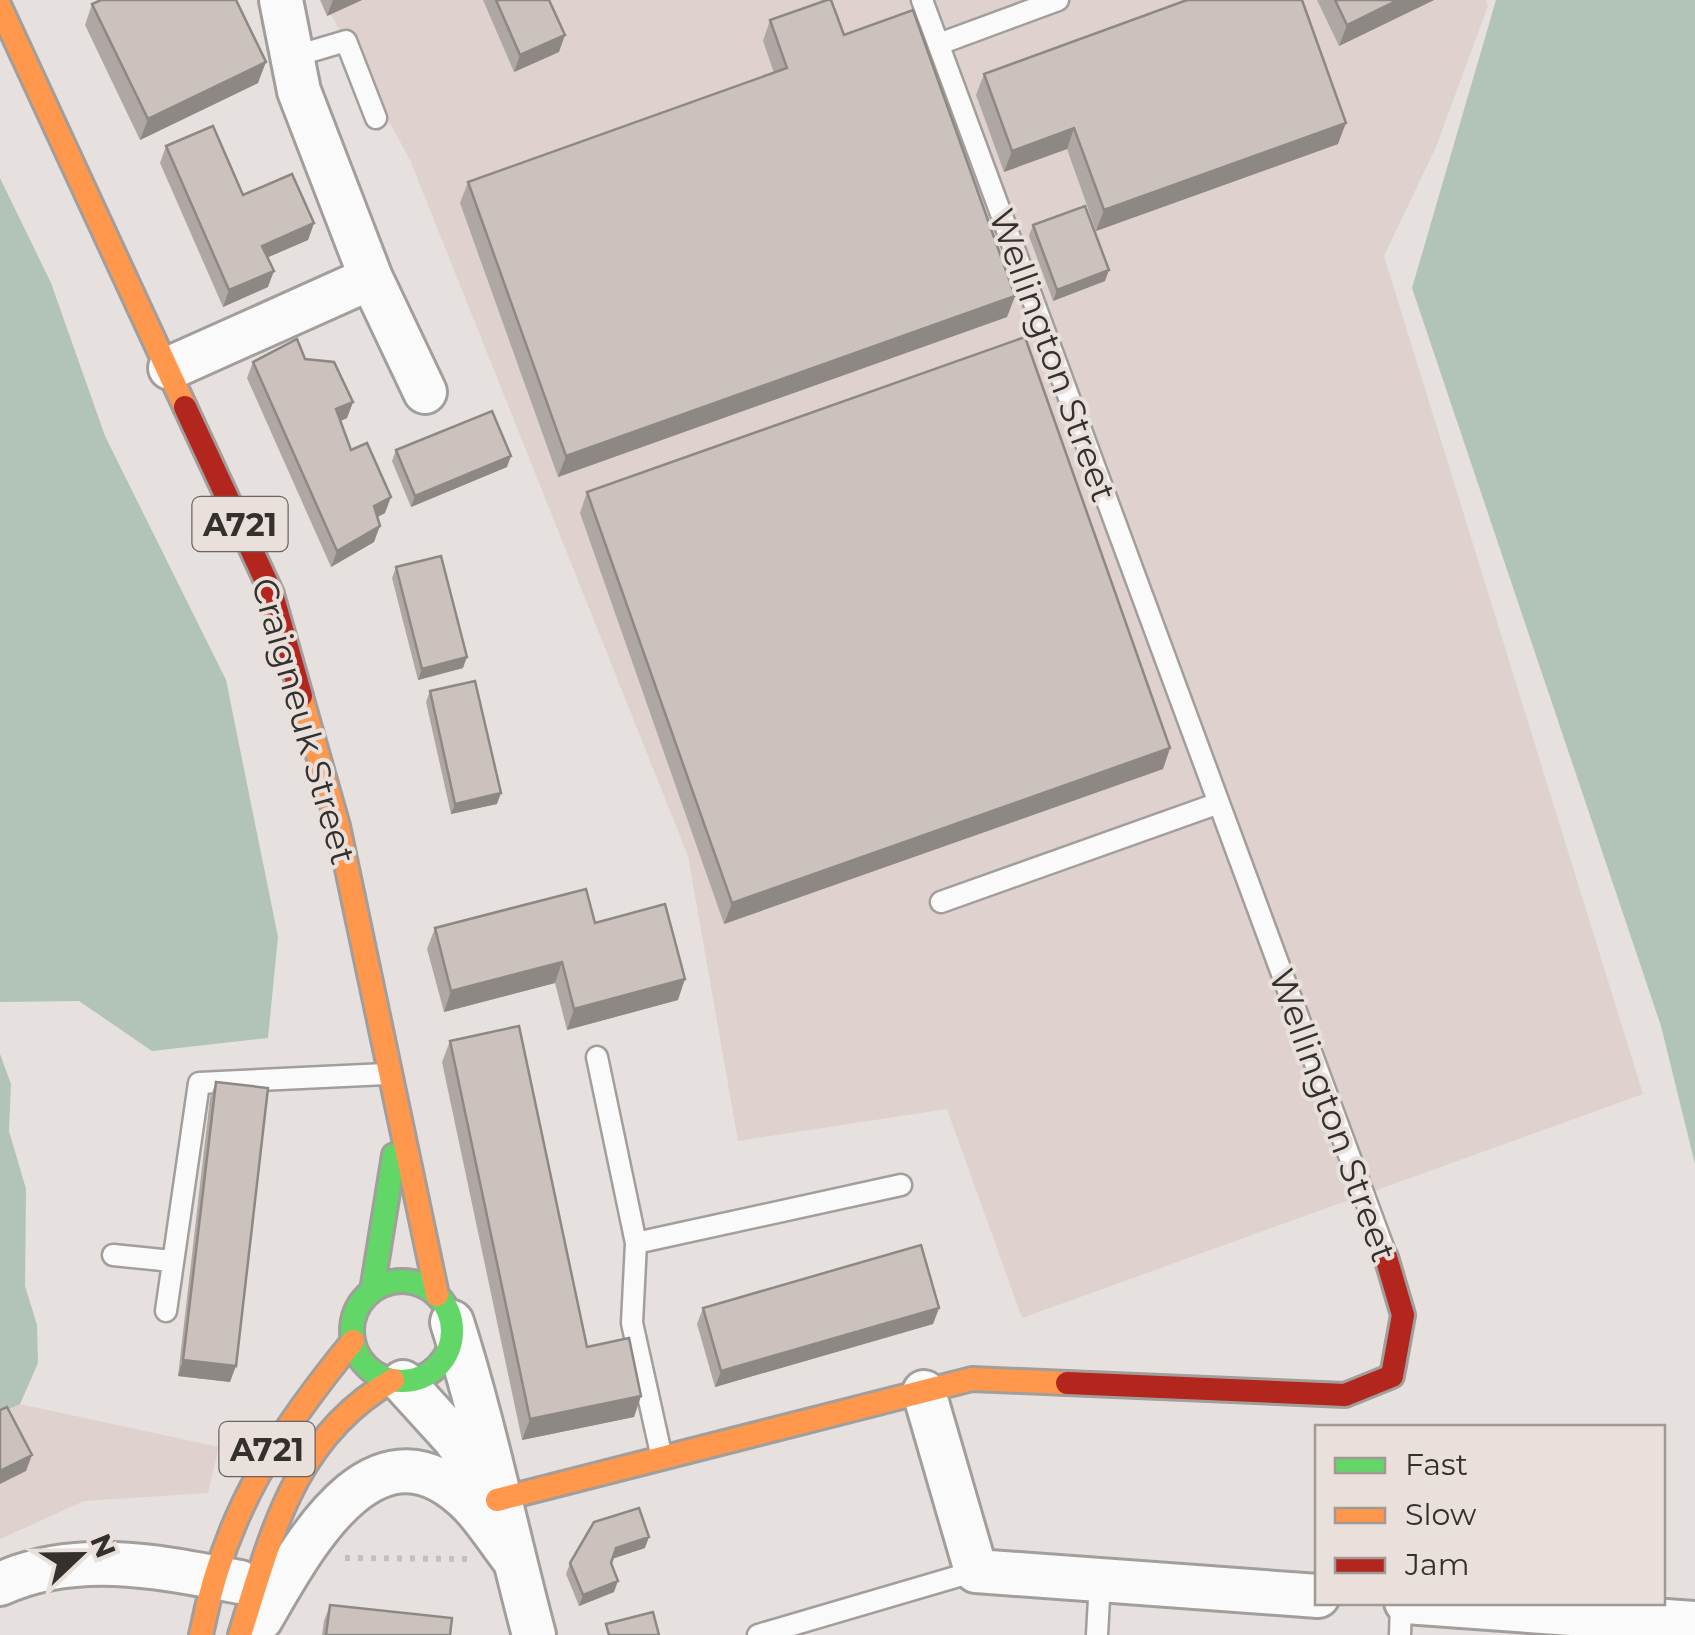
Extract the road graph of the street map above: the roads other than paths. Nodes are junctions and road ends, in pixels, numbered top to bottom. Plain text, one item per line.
1 (281, 0) edge
2 (922, 0) edge
3 (1058, 0) edge
4 (0, 8) edge
5 (938, 44) junction
6 (292, 57) junction
7 (376, 118) dead end
8 (371, 278) junction
9 (170, 368) junction
10 (425, 392) dead end
11 (1218, 803) junction
12 (942, 902) dead end
13 (596, 1057) dead end
14 (388, 1074) junction
15 (398, 1128) junction
16 (901, 1185) dead end
17 (636, 1243) junction
18 (113, 1255) dead end
19 (1386, 1257) joint
20 (172, 1261) junction
21 (372, 1291) junction
22 (445, 1308) junction
23 (166, 1311) dead end
24 (352, 1340) junction
25 (398, 1381) junction
26 (924, 1392) junction
27 (662, 1460) junction
28 (498, 1500) junction
29 (514, 1560) junction
30 (976, 1571) junction
31 (214, 1577) junction
32 (1100, 1580) junction
33 (0, 1584) edge
34 (256, 1586) junction
35 (1315, 1596) edge
36 (1404, 1605) edge
37 (1428, 1605) edge
38 (1695, 1624) edge
39 (1600, 1626) edge
40 (202, 1635) edge
41 (240, 1635) edge
42 (252, 1635) edge
43 (534, 1635) edge
44 (758, 1635) edge
45 (1096, 1635) edge
46 (1400, 1635) edge

1 - 6 street
2 - 5 lane, Wellington Street
3 - 5 lane
4 - 9 main road, Craigneuk Street / A721
5 - 11 lane, Wellington Street
6 - 7 lane
6 - 8 street
8 - 9 street
8 - 10 street
9 - 14 main road, Craigneuk Street / A721
11 - 12 lane
11 - 19 lane, Wellington Street
13 - 17 lane
14 - 15 main road, Craigneuk Street / A721
14 - 20 lane
15 - 21 main road, Craigneuk Street / A721
15 - 22 main road, Craigneuk Street / A721
16 - 17 lane
17 - 27 lane
18 - 20 lane
19 - 26 main road, Wellington Street
20 - 23 lane
21 - 22 main road
21 - 24 main road, A721
22 - 25 main road, A721
22 - 28 street
24 - 25 main road
24 - 31 main road, A721
25 - 28 street
25 - 34 main road, A721
26 - 27 main road, Wellington Street
26 - 30 street
27 - 28 main road, Wellington Street
28 - 29 street
29 - 42 street
29 - 43 street
30 - 32 street
30 - 44 lane
31 - 33 street
31 - 34 street
31 - 40 main road, A721
32 - 35 street
32 - 45 lane
34 - 41 main road, A721
36 - 46 lane
37 - 39 street
38 - 39 street

